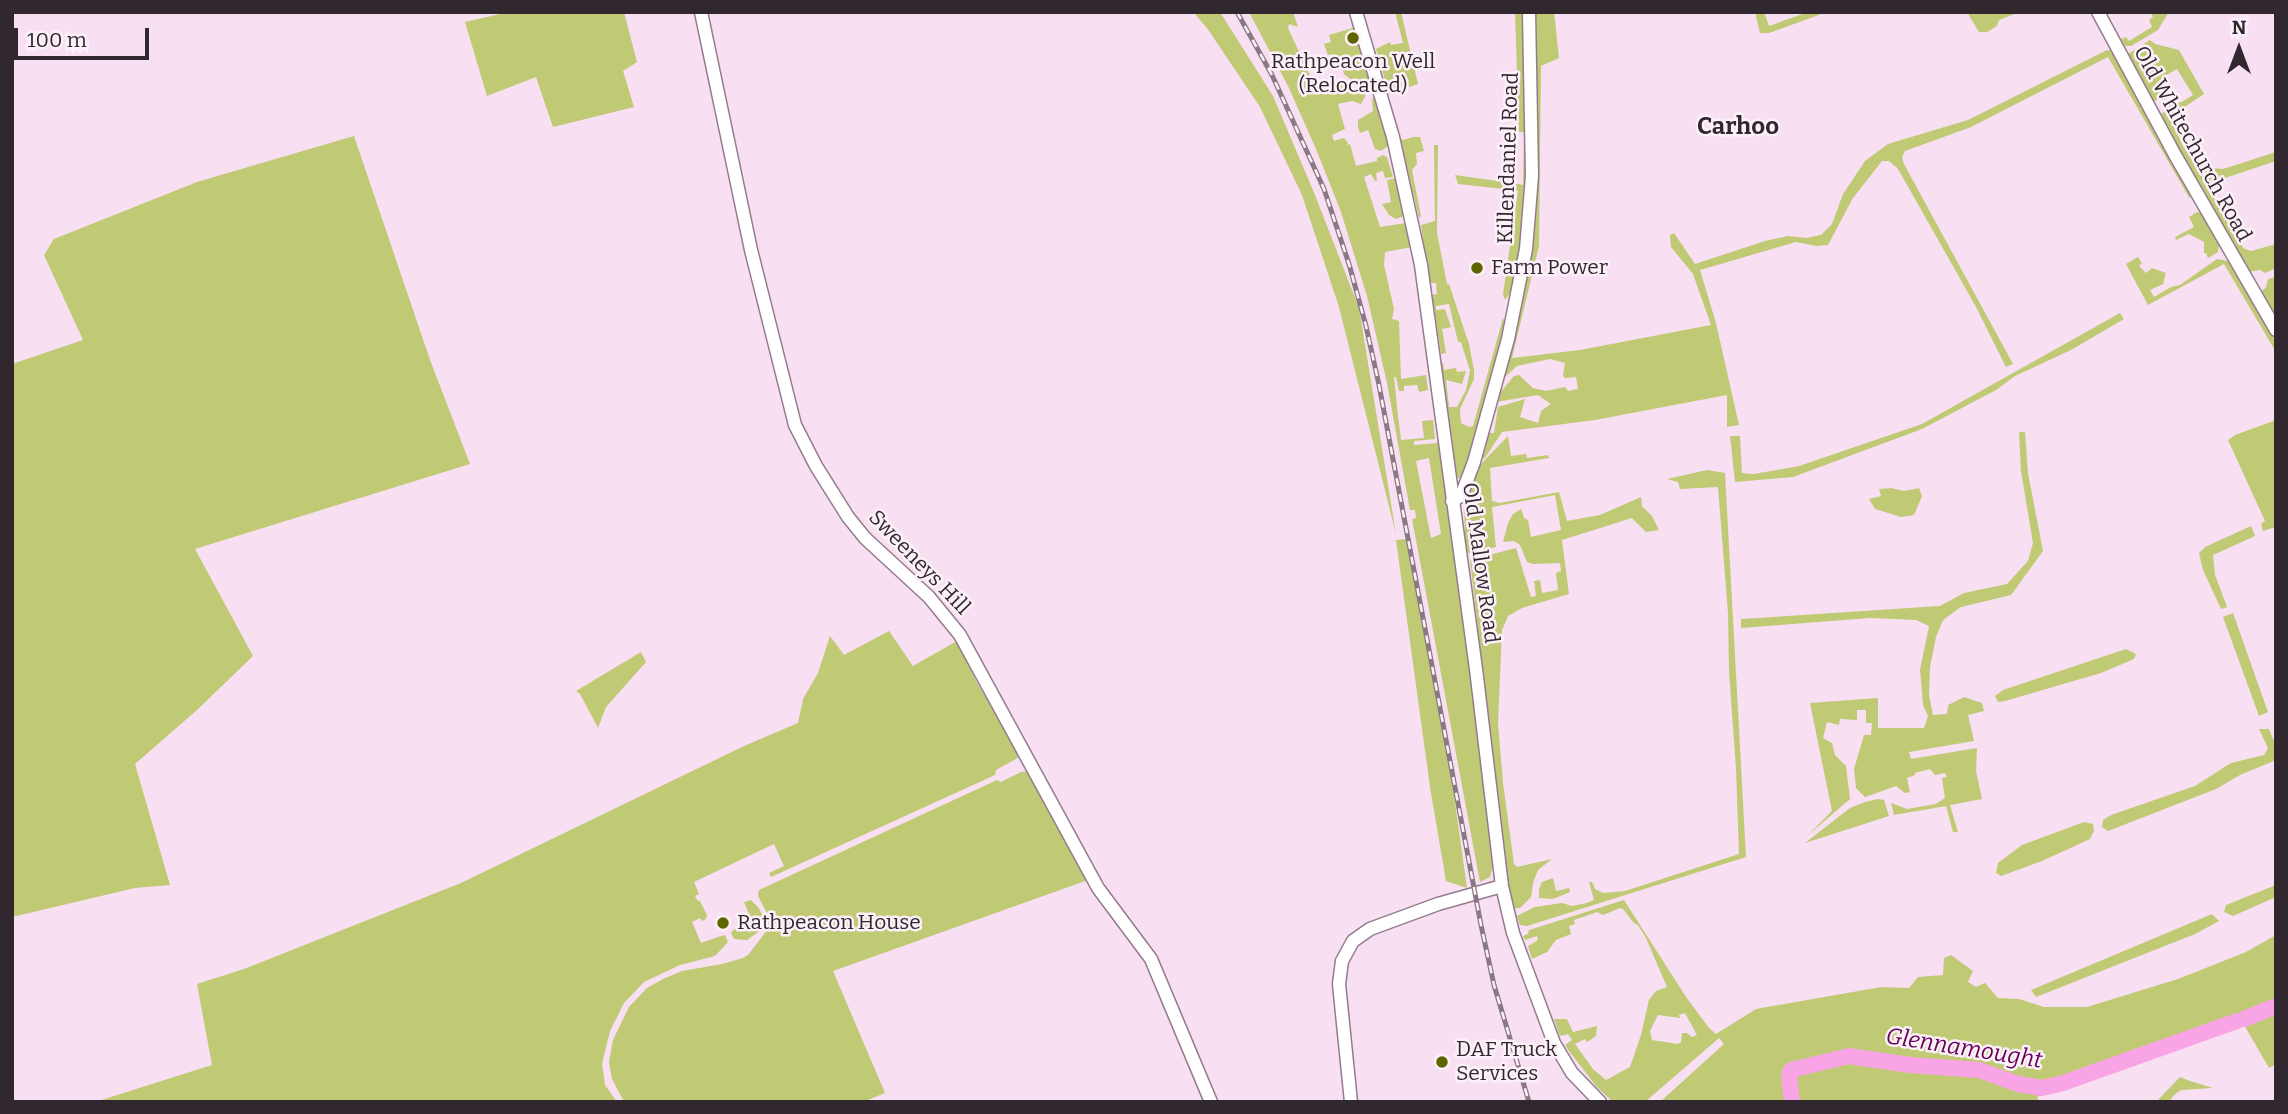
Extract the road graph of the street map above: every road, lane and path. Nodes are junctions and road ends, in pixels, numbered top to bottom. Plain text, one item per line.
1 (701, 12) edge
2 (1356, 12) edge
3 (1529, 12) edge
4 (2098, 12) edge
5 (2276, 330) edge
6 (1452, 501) junction
7 (1502, 886) junction
8 (1210, 1102) edge
9 (1351, 1102) edge
10 (1600, 1102) edge

1 - 8 street, Sweeneys Hill
2 - 6 street, Old Mallow Road
3 - 6 street, Killendaniel Road
4 - 5 street, Old Whitechurch Road
6 - 7 street, Old Mallow Road
7 - 9 street
7 - 10 street, Old Mallow Road

